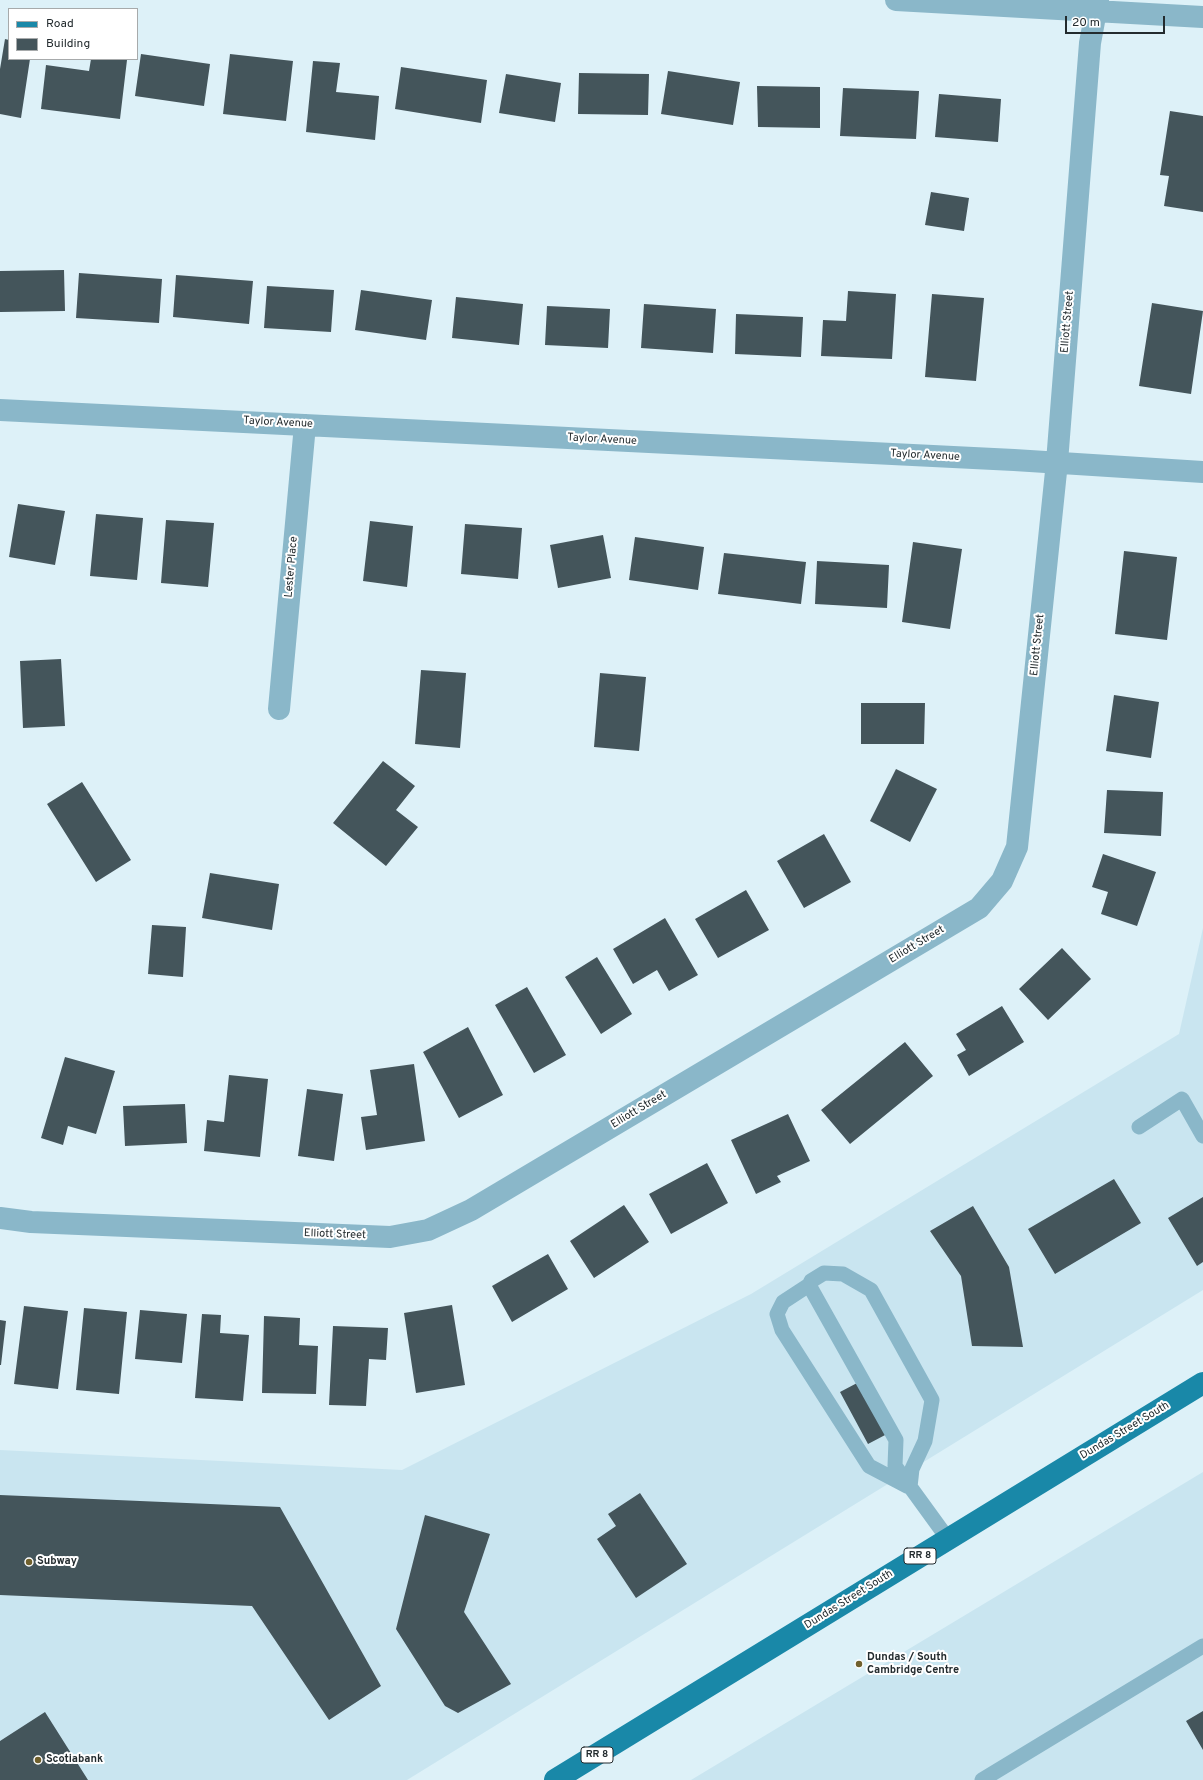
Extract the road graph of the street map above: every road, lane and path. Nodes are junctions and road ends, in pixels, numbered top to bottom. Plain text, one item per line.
1 (896, 0) edge
2 (1097, 5) edge
3 (1203, 17) edge
4 (0, 410) edge
5 (305, 425) junction
6 (1057, 462) junction
7 (1203, 472) edge
8 (279, 709) dead end
9 (1139, 1127) dead end
10 (1203, 1136) edge
11 (0, 1218) edge
12 (809, 1285) junction
13 (1203, 1383) edge
14 (910, 1487) junction
15 (948, 1539) junction
16 (1203, 1646) edge
17 (562, 1778) edge
18 (982, 1780) edge

1 - 2 street
2 - 3 street
2 - 6 street, Elliott Street
4 - 5 street, Taylor Avenue
5 - 6 street, Taylor Avenue
5 - 8 street, Lester Place
6 - 7 street, Taylor Avenue
6 - 11 street, Elliott Street
9 - 10 lane
12 - 14 lane
12 - 14 lane
12 - 14 lane
13 - 15 main road, Dundas Street South / RR 8
14 - 15 lane
15 - 17 main road, Dundas Street South / RR 8
16 - 18 lane

